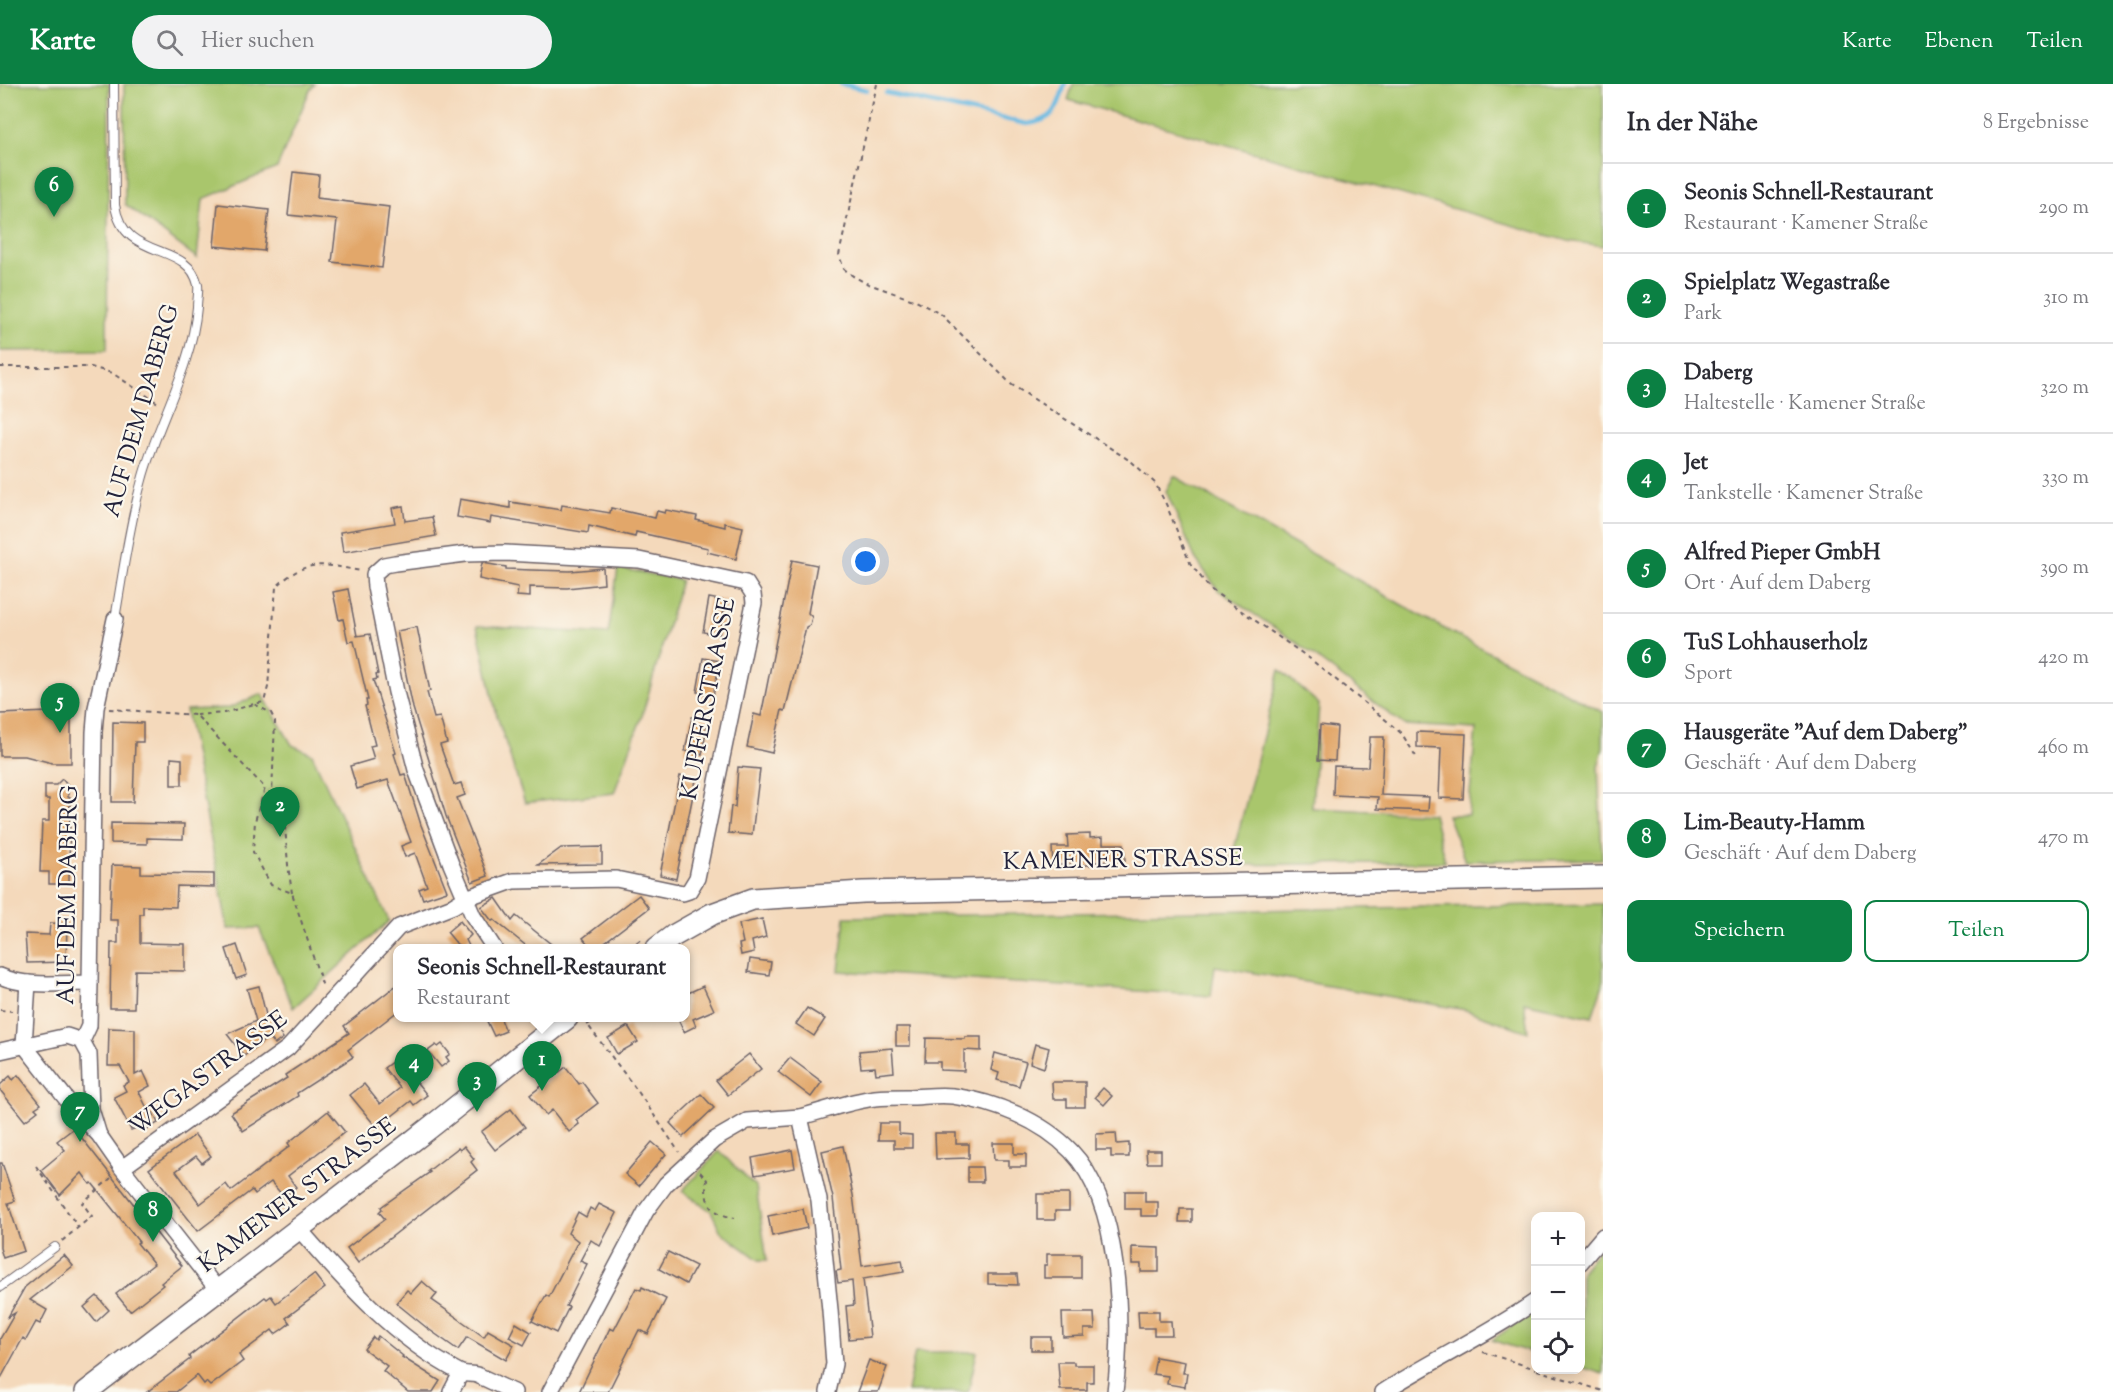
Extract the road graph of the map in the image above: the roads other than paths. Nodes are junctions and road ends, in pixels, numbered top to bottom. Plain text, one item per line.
1 (114, 84) edge
2 (115, 619) joint
3 (1603, 877) edge
4 (697, 878) joint
5 (465, 898) junction
6 (491, 944) edge
7 (662, 944) edge
8 (0, 976) edge
9 (28, 983) junction
10 (90, 983) junction
11 (544, 1025) edge
12 (82, 1041) junction
13 (24, 1045) junction
14 (0, 1051) edge
15 (800, 1117) junction
16 (99, 1135) junction
17 (122, 1168) junction
18 (299, 1229) junction
19 (1603, 1236) edge
20 (55, 1246) road end
21 (1585, 1258) edge
22 (0, 1287) edge
23 (217, 1289) junction
24 (1531, 1305) edge
25 (461, 1373) junction
26 (86, 1392) edge
27 (451, 1392) edge
28 (514, 1392) edge
29 (550, 1392) edge
30 (828, 1392) edge
31 (1115, 1392) edge
32 (1383, 1392) edge

1 - 2 lane, AUF DEM DABERG
2 - 10 street, AUF DEM DABERG
3 - 7 main road, KAMENER STRASSE
4 - 5 street, WEGASTRASSE
4 - 5 street, KUPFERSTRASSE
5 - 6 street
5 - 17 street, WEGASTRASSE
8 - 9 street
9 - 10 street
9 - 13 street, AUF DEM DABERG
10 - 12 street, AUF DEM DABERG
11 - 18 main road, KAMENER STRASSE
12 - 13 street, AUF DEM DABERG
12 - 16 street, AUF DEM DABERG
13 - 14 street
13 - 16 street, AUF DEM DABERG
15 - 29 street
15 - 30 street
15 - 31 street
16 - 17 street, AUF DEM DABERG
17 - 23 street, AUF DEM DABERG
18 - 23 main road, KAMENER STRASSE
18 - 25 street
19 - 21 street
20 - 22 lane
23 - 26 main road, KAMENER STRASSE
24 - 32 street
25 - 27 street
25 - 28 street

